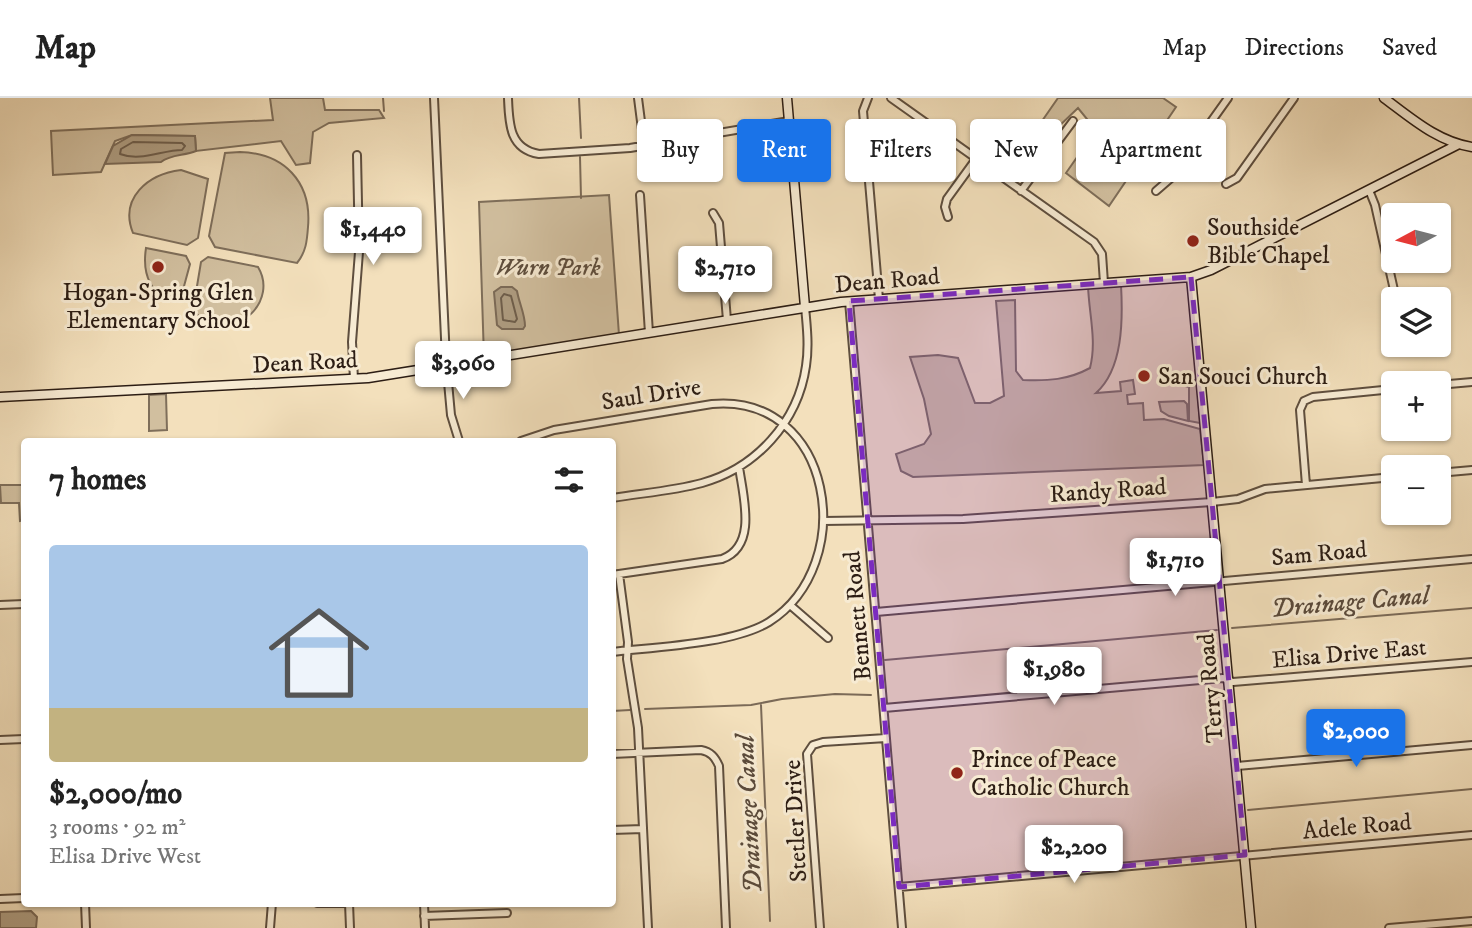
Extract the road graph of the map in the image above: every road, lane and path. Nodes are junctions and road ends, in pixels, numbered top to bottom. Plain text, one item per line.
1 (434, 98) edge
2 (508, 98) edge
3 (638, 98) edge
4 (787, 98) edge
5 (868, 98) edge
6 (891, 98) edge
7 (1228, 98) edge
8 (1294, 98) edge
9 (1384, 98) edge
10 (641, 119) edge
11 (789, 119) edge
12 (1073, 121) dead end
13 (1457, 145) junction
14 (637, 146) edge
15 (1472, 147) edge
16 (357, 155) dead end
17 (970, 155) edge
18 (970, 167) edge
19 (794, 182) edge
20 (1008, 182) edge
21 (1226, 184) dead end
22 (1369, 190) junction
23 (1021, 191) junction
24 (1156, 191) dead end
25 (640, 195) dead end
26 (712, 213) dead end
27 (948, 217) dead end
28 (1191, 276) junction
29 (1104, 283) junction
30 (1393, 287) edge
31 (879, 299) junction
32 (849, 301) junction
33 (805, 307) junction
34 (727, 320) junction
35 (649, 333) junction
36 (447, 367) junction
37 (354, 379) junction
38 (1472, 382) edge
39 (1451, 384) edge
40 (1381, 390) edge
41 (0, 397) edge
42 (786, 424) junction
43 (458, 438) edge
44 (530, 438) edge
45 (739, 467) junction
46 (1472, 470) edge
47 (1451, 472) edge
48 (1381, 478) edge
49 (1306, 485) junction
50 (616, 497) edge
51 (1212, 502) junction
52 (868, 520) junction
53 (823, 521) junction
54 (1472, 559) edge
55 (616, 575) edge
56 (1219, 580) junction
57 (21, 604) edge
58 (0, 605) edge
59 (790, 606) junction
60 (876, 612) junction
61 (828, 638) dead end
62 (628, 651) junction
63 (616, 652) edge
64 (1472, 662) edge
65 (1229, 681) junction
66 (884, 708) junction
67 (886, 738) junction
68 (21, 739) edge
69 (0, 740) edge
70 (1472, 745) edge
71 (640, 753) junction
72 (616, 754) edge
73 (1237, 766) junction
74 (643, 829) junction
75 (616, 830) edge
76 (1472, 835) edge
77 (1245, 855) junction
78 (899, 887) junction
79 (21, 898) edge
80 (0, 899) edge
81 (85, 907) edge
82 (272, 907) edge
83 (348, 907) edge
84 (424, 907) edge
85 (507, 914) dead end
86 (424, 916) junction
87 (1472, 921) edge
88 (86, 928) edge
89 (270, 928) edge
90 (350, 928) edge
91 (425, 928) edge
92 (648, 928) edge
93 (726, 928) edge
94 (820, 928) edge
95 (901, 928) edge
96 (1251, 928) edge
97 (1389, 928) edge

1 - 36 street
2 - 14 street
3 - 10 street
4 - 11 main road
5 - 31 street
6 - 17 street
7 - 24 street
8 - 21 street
9 - 13 main road
12 - 23 street
13 - 15 main road
13 - 22 main road, Dean Road
16 - 37 street
18 - 27 street
19 - 33 main road
20 - 23 street
22 - 28 main road, Dean Road
22 - 30 street
23 - 29 street
25 - 35 street
26 - 34 street
28 - 29 main road, Dean Road
28 - 51 main road, Terry Road
29 - 31 main road, Dean Road
31 - 32 main road, Dean Road
32 - 33 main road, Dean Road
32 - 52 street, Bennett Road
33 - 34 main road, Dean Road
33 - 42 street
34 - 35 main road, Dean Road
35 - 36 main road, Dean Road
36 - 37 main road, Dean Road
36 - 43 street
37 - 41 main road, Dean Road
38 - 39 street
40 - 49 street
42 - 44 street, Saul Drive
42 - 45 street
42 - 53 street
45 - 50 street
45 - 55 street
46 - 47 street
48 - 49 street, Randy Road
49 - 51 street, Randy Road
51 - 52 street, Randy Road
51 - 56 main road, Terry Road
52 - 53 street, Randy Road
52 - 60 street, Bennett Road
53 - 59 street
54 - 56 street, Sam Road
55 - 62 street
56 - 60 street, Sam Road
56 - 65 main road, Terry Road
57 - 58 street
59 - 61 street
59 - 62 street
60 - 66 street, Bennett Road
62 - 63 street
62 - 71 street
64 - 65 street, Elisa Drive East
65 - 66 street, Elisa Drive East
65 - 73 main road, Terry Road
66 - 67 street, Bennett Road
67 - 78 street, Bennett Road
67 - 94 street, Stetler Drive
68 - 69 street
70 - 73 street
71 - 72 street
71 - 74 street
71 - 93 street
73 - 77 main road, Terry Road
74 - 75 street
74 - 92 street
76 - 77 street, Adele Road
77 - 78 street, Adele Road
77 - 96 main road, Terry Road
78 - 95 street, Bennett Road
79 - 80 street
81 - 88 street
82 - 89 street
83 - 90 street
84 - 86 street
85 - 86 street
86 - 91 street
87 - 97 street

